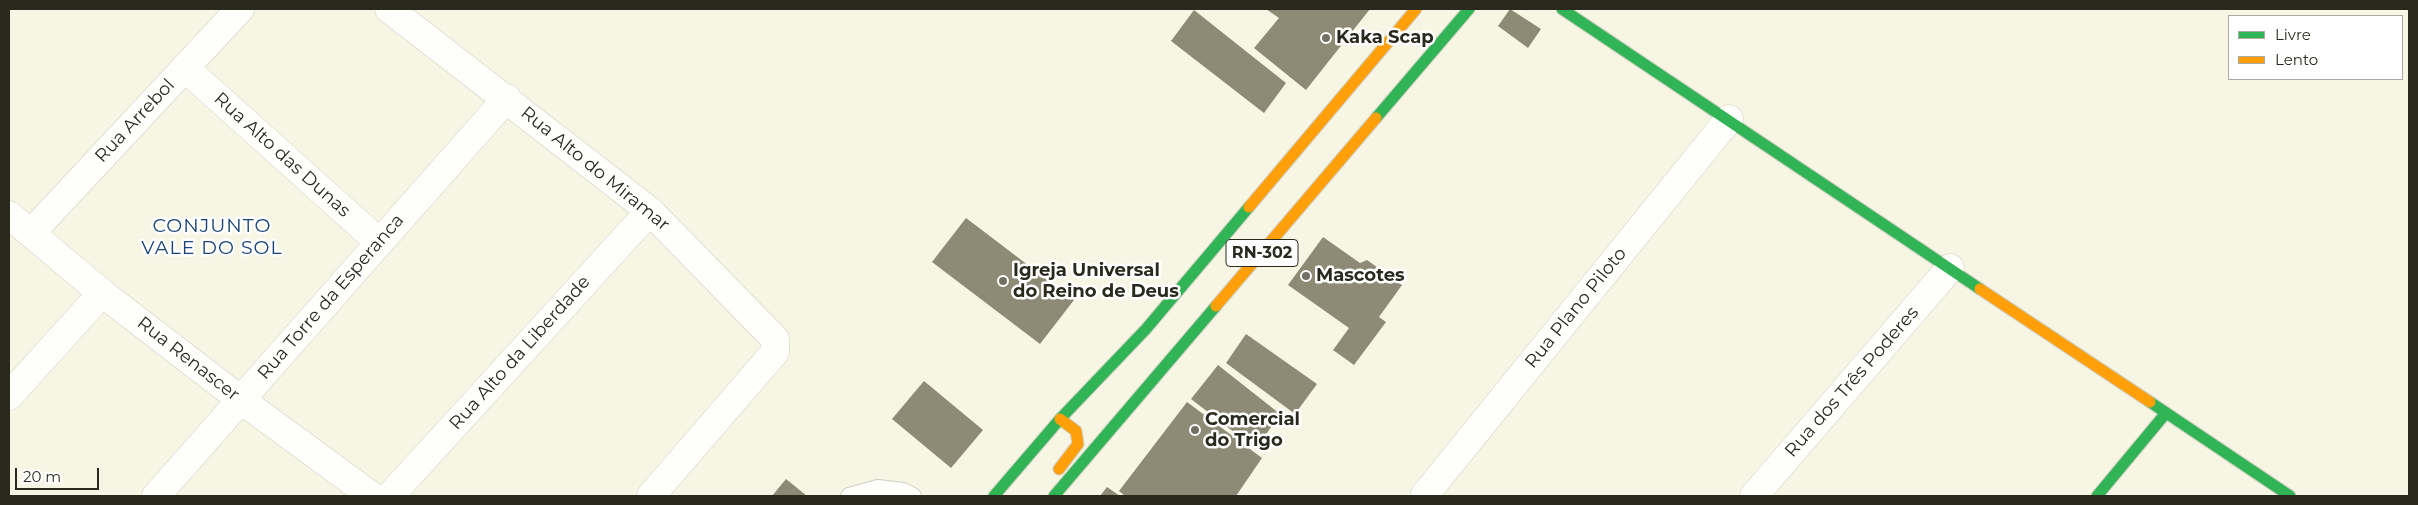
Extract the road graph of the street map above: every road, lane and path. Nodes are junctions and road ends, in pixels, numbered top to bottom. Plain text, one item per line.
1 (240, 9) edge
2 (389, 9) edge
3 (1416, 9) edge
4 (1469, 9) edge
5 (1562, 9) edge
6 (185, 68) junction
7 (507, 98) junction
8 (1729, 119) junction
9 (650, 211) junction
10 (9, 215) edge
11 (31, 233) junction
12 (379, 242) junction
13 (1950, 268) junction
14 (102, 293) junction
15 (9, 396) edge
16 (241, 400) junction
17 (2166, 413) junction
18 (1060, 419) junction
19 (1053, 477) dead end
20 (156, 496) edge
21 (372, 496) edge
22 (390, 496) edge
23 (651, 496) edge
24 (849, 496) edge
25 (913, 496) edge
26 (994, 496) edge
27 (1054, 496) edge
28 (1424, 496) edge
29 (1754, 496) edge
30 (2097, 496) edge
31 (2290, 496) edge

1 - 6 street, Rua Arrebol
2 - 7 street, Rua Alto do Miramar
3 - 18 main road, RN-302
4 - 27 main road, RN-302
5 - 8 main road
6 - 11 street, Rua Arrebol
6 - 12 street, Rua Alto das Dunas
7 - 9 street, Rua Alto do Miramar
7 - 12 street, Rua Torre da Esperanca
8 - 13 main road
8 - 28 street, Rua Plano Piloto
9 - 22 street, Rua Alto da Liberdade
9 - 23 street, Rua Alto do Miramar
10 - 11 street, Rua Renascer
11 - 14 street, Rua Renascer
12 - 16 street, Rua Torre da Esperanca
13 - 17 main road
13 - 29 street, Rua dos Três Poderes
14 - 15 street
14 - 16 street, Rua Renascer
16 - 20 street, Rua Torre da Esperanca
16 - 21 street, Rua Renascer
17 - 30 main road
17 - 31 main road
18 - 19 main road
18 - 26 main road, RN-302
24 - 25 lane

